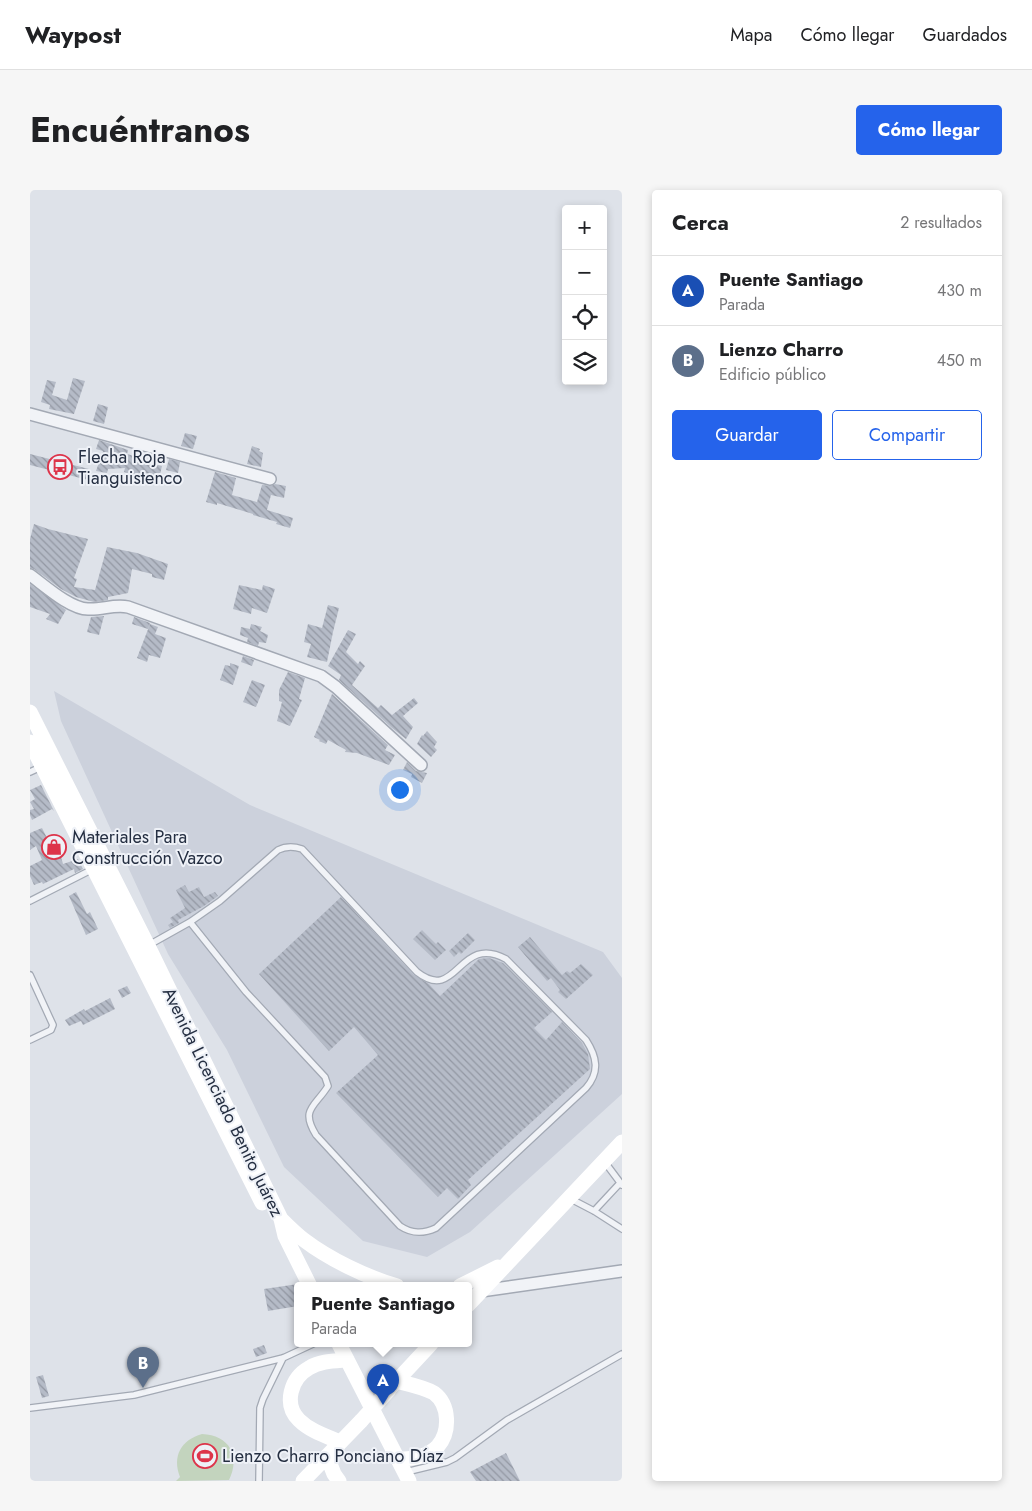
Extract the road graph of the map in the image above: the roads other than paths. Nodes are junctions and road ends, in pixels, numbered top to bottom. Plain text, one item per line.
1 (30, 414) edge
2 (270, 480) dead end
3 (30, 575) edge
4 (30, 712) edge
5 (30, 742) edge
6 (420, 765) dead end
7 (42, 767) edge
8 (93, 868) junction
9 (30, 901) edge
10 (190, 922) junction
11 (142, 949) junction
12 (30, 975) edge
13 (30, 1040) edge
14 (622, 1142) edge
15 (604, 1161) junction
16 (621, 1184) edge
17 (569, 1198) junction
18 (594, 1211) junction
19 (281, 1219) junction
20 (622, 1229) edge
21 (285, 1236) junction
22 (512, 1258) junction
23 (622, 1271) edge
24 (308, 1282) edge
25 (387, 1282) edge
26 (467, 1282) edge
27 (481, 1291) junction
28 (472, 1301) edge
29 (306, 1347) edge
30 (340, 1347) edge
31 (427, 1347) edge
32 (622, 1354) edge
33 (282, 1358) junction
34 (347, 1360) junction
35 (392, 1386) junction
36 (30, 1408) edge
37 (340, 1442) junction
38 (327, 1456) junction
39 (401, 1473) edge
40 (259, 1481) edge
41 (303, 1481) edge
42 (339, 1481) edge

1 - 2 street
3 - 6 street
4 - 7 main road, Avenida Licenciado Benito Juárez
5 - 7 main road, Avenida Licenciado Benito Juárez
7 - 8 main road, Avenida Licenciado Benito Juárez
7 - 11 main road, Avenida Licenciado Benito Juárez
8 - 9 lane
8 - 11 main road, Avenida Licenciado Benito Juárez
10 - 10 lane
10 - 11 lane
11 - 19 main road, Avenida Licenciado Benito Juárez
11 - 21 main road, Avenida Licenciado Benito Juárez
12 - 13 lane
14 - 15 main road
15 - 16 lane
15 - 17 main road
16 - 18 lane
17 - 18 lane
17 - 22 main road
18 - 20 lane
19 - 21 main road, Avenida Licenciado Benito Juárez
19 - 25 main road
21 - 24 main road
22 - 26 main road
22 - 27 main road
23 - 27 street
27 - 28 main road
29 - 33 lane
30 - 34 main road
31 - 35 main road
32 - 39 lane
33 - 36 lane
33 - 40 lane
34 - 37 main road
34 - 39 main road
35 - 37 main road, bridge
35 - 39 main road
37 - 38 main road
38 - 41 main road
38 - 42 main road

